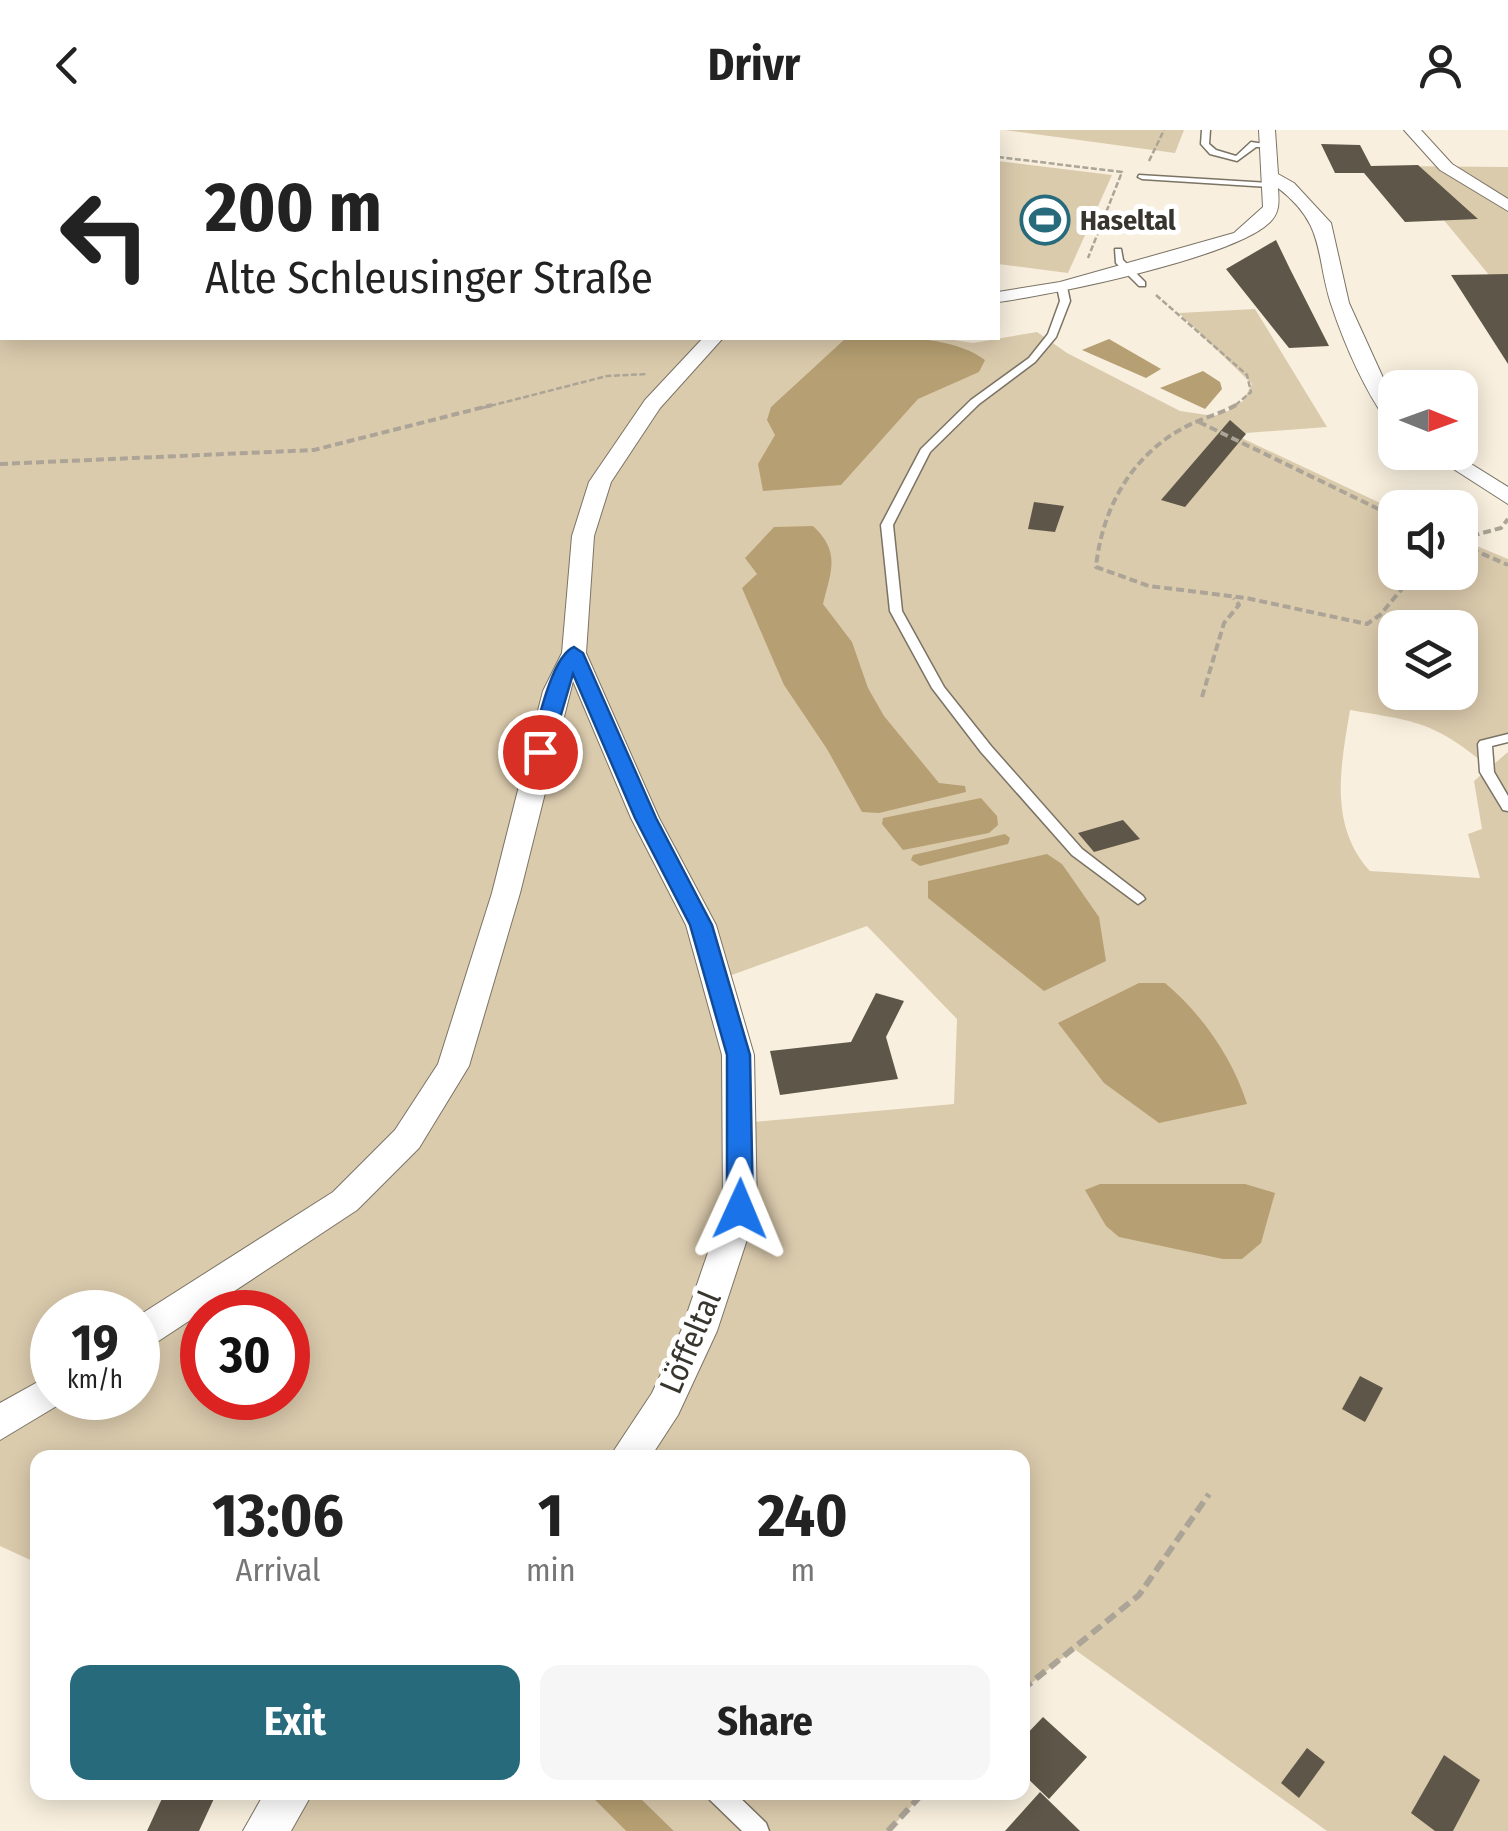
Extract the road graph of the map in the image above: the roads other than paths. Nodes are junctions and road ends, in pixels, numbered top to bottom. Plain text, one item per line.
1 (1206, 130) edge
2 (1412, 130) edge
3 (1267, 138) edge
4 (1142, 177) road end
5 (1269, 181) junction
6 (1508, 206) edge
7 (1122, 260) junction
8 (1142, 284) road end
9 (1062, 287) junction
10 (1000, 297) edge
11 (711, 340) edge
12 (1378, 394) edge
13 (1465, 470) edge
14 (1508, 497) edge
15 (574, 653) junction
16 (1508, 738) edge
17 (1508, 807) edge
18 (1138, 898) dead end
19 (160, 1321) edge
20 (30, 1404) edge
21 (0, 1423) edge
22 (633, 1450) edge
23 (286, 1800) edge
24 (726, 1800) edge
25 (265, 1831) edge
26 (758, 1831) edge

1 - 3 lane
2 - 6 street
3 - 5 street
4 - 5 lane
5 - 7 street
5 - 12 street
7 - 8 lane
7 - 9 street
9 - 10 street
9 - 18 lane
11 - 15 street
13 - 14 street
15 - 19 street
15 - 22 street, Löffeltal
16 - 17 lane
20 - 21 street
23 - 25 street
24 - 26 lane

